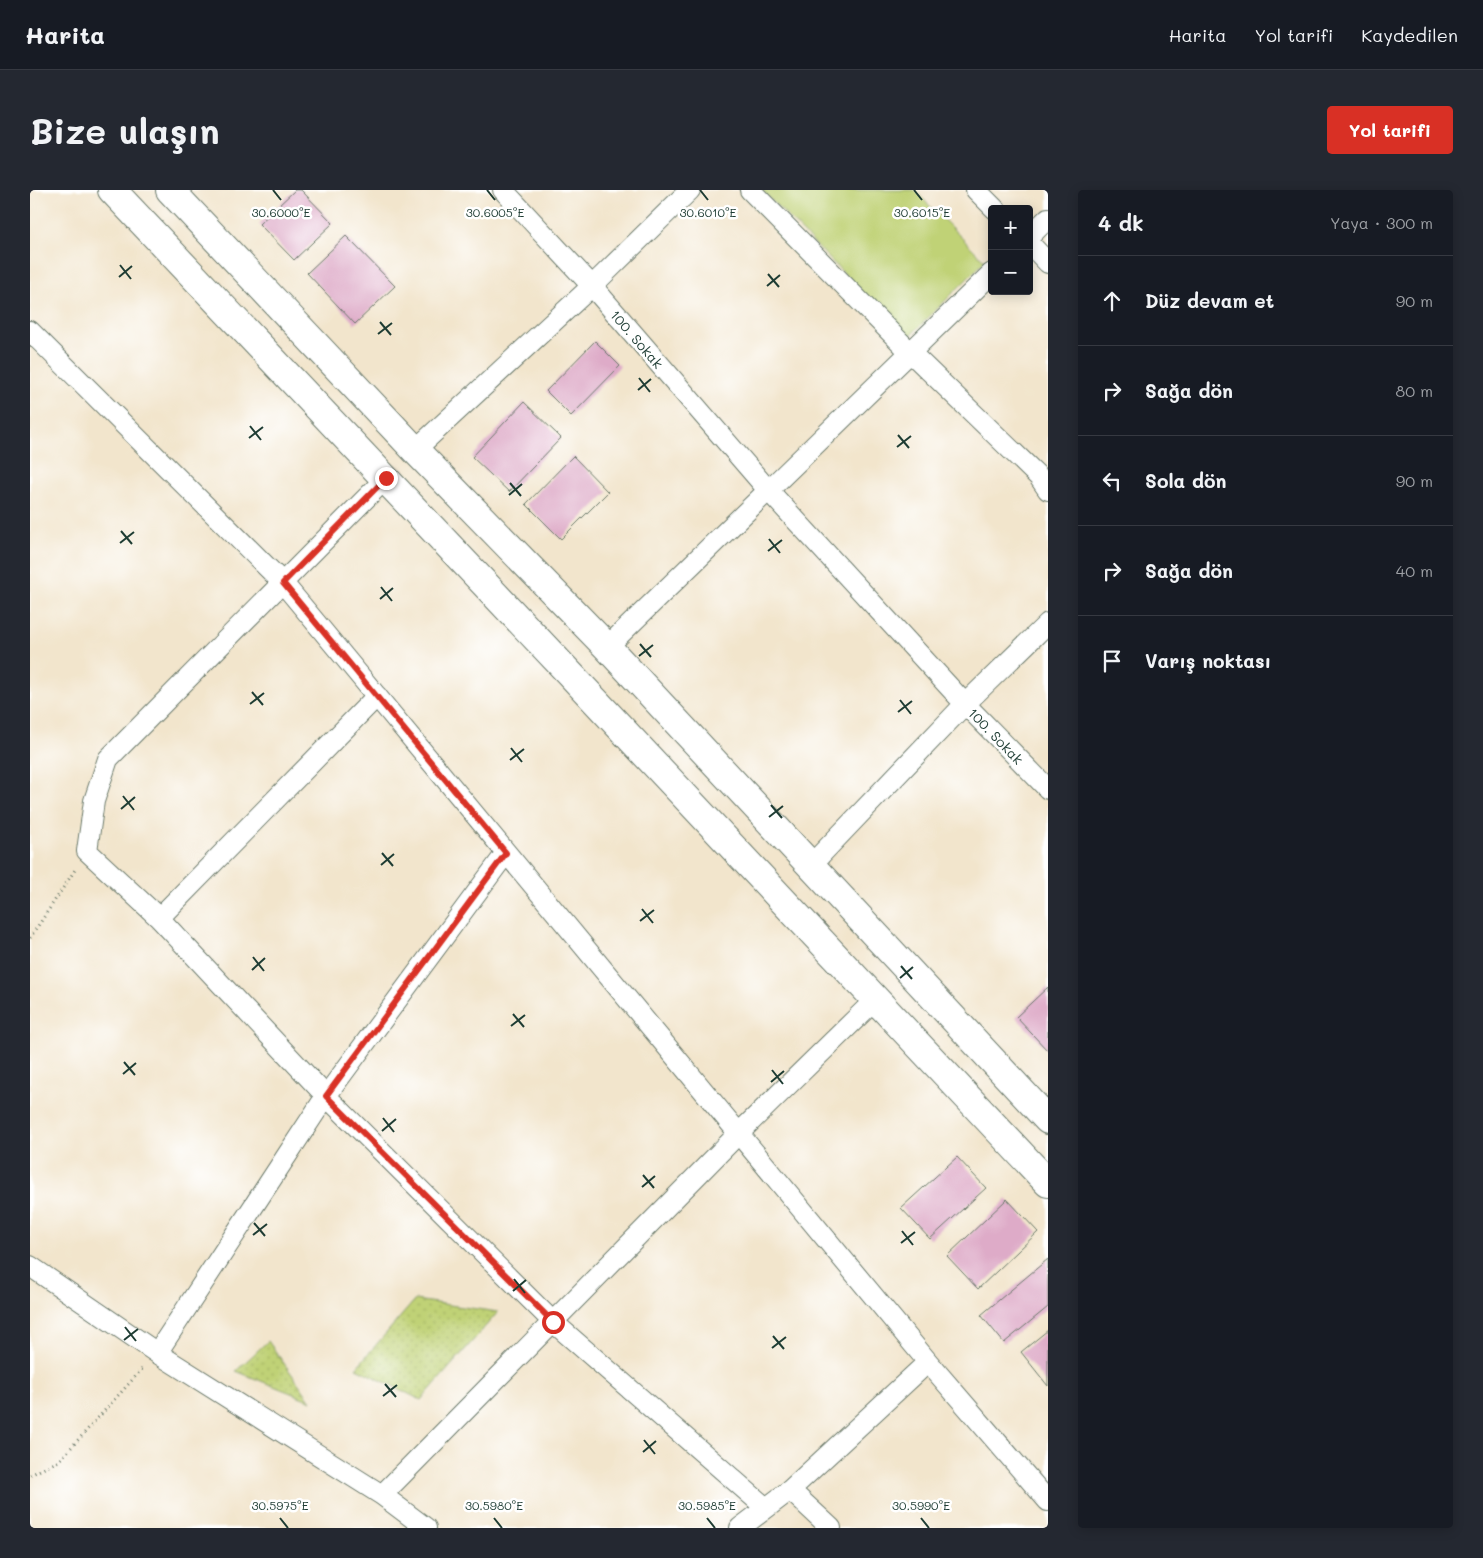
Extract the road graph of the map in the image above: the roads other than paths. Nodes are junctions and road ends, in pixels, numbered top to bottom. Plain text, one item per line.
1 (112, 190) edge
2 (170, 190) edge
3 (503, 190) edge
4 (690, 190) edge
5 (750, 190) edge
6 (976, 190) edge
7 (991, 205) edge
8 (1048, 218) edge
9 (1033, 232) edge
10 (1033, 247) edge
11 (1048, 262) edge
12 (988, 277) edge
13 (592, 286) junction
14 (30, 331) edge
15 (910, 352) junction
16 (416, 450) junction
17 (386, 478) junction
18 (768, 490) junction
19 (1048, 490) edge
20 (283, 583) junction
21 (1048, 623) edge
22 (607, 647) junction
23 (377, 696) junction
24 (965, 704) junction
25 (1048, 790) edge
26 (506, 853) junction
27 (810, 866) junction
28 (159, 918) junction
29 (875, 1000) junction
30 (326, 1096) junction
31 (1048, 1120) edge
32 (738, 1134) junction
33 (1048, 1183) edge
34 (30, 1266) edge
35 (553, 1322) junction
36 (156, 1353) junction
37 (928, 1362) junction
38 (790, 1490) junction
39 (382, 1495) junction
40 (1048, 1501) edge
41 (766, 1508) junction
42 (426, 1528) edge
43 (740, 1528) edge
44 (831, 1528) edge

1 - 17 main road
2 - 16 main road
3 - 13 street, 100. Sokak
4 - 13 street
5 - 15 street
6 - 7 street
8 - 9 street
10 - 11 street
12 - 15 street
13 - 16 street
13 - 18 street, 100. Sokak
14 - 20 street
15 - 18 street
15 - 19 street
16 - 22 main road
17 - 20 street
17 - 29 main road
18 - 22 street
18 - 24 street, 100. Sokak
20 - 23 street
20 - 28 street
21 - 24 street
22 - 27 main road
23 - 26 street
23 - 28 street
24 - 25 street, 100. Sokak
24 - 27 street
26 - 30 street
26 - 32 street
27 - 31 main road
28 - 30 street
29 - 32 street
29 - 33 main road
30 - 35 street
30 - 36 street
32 - 35 street
32 - 37 street
34 - 36 street
35 - 39 street
35 - 41 street
36 - 39 street
37 - 38 street
37 - 40 street
38 - 41 street
38 - 44 street
39 - 42 street
41 - 43 street

